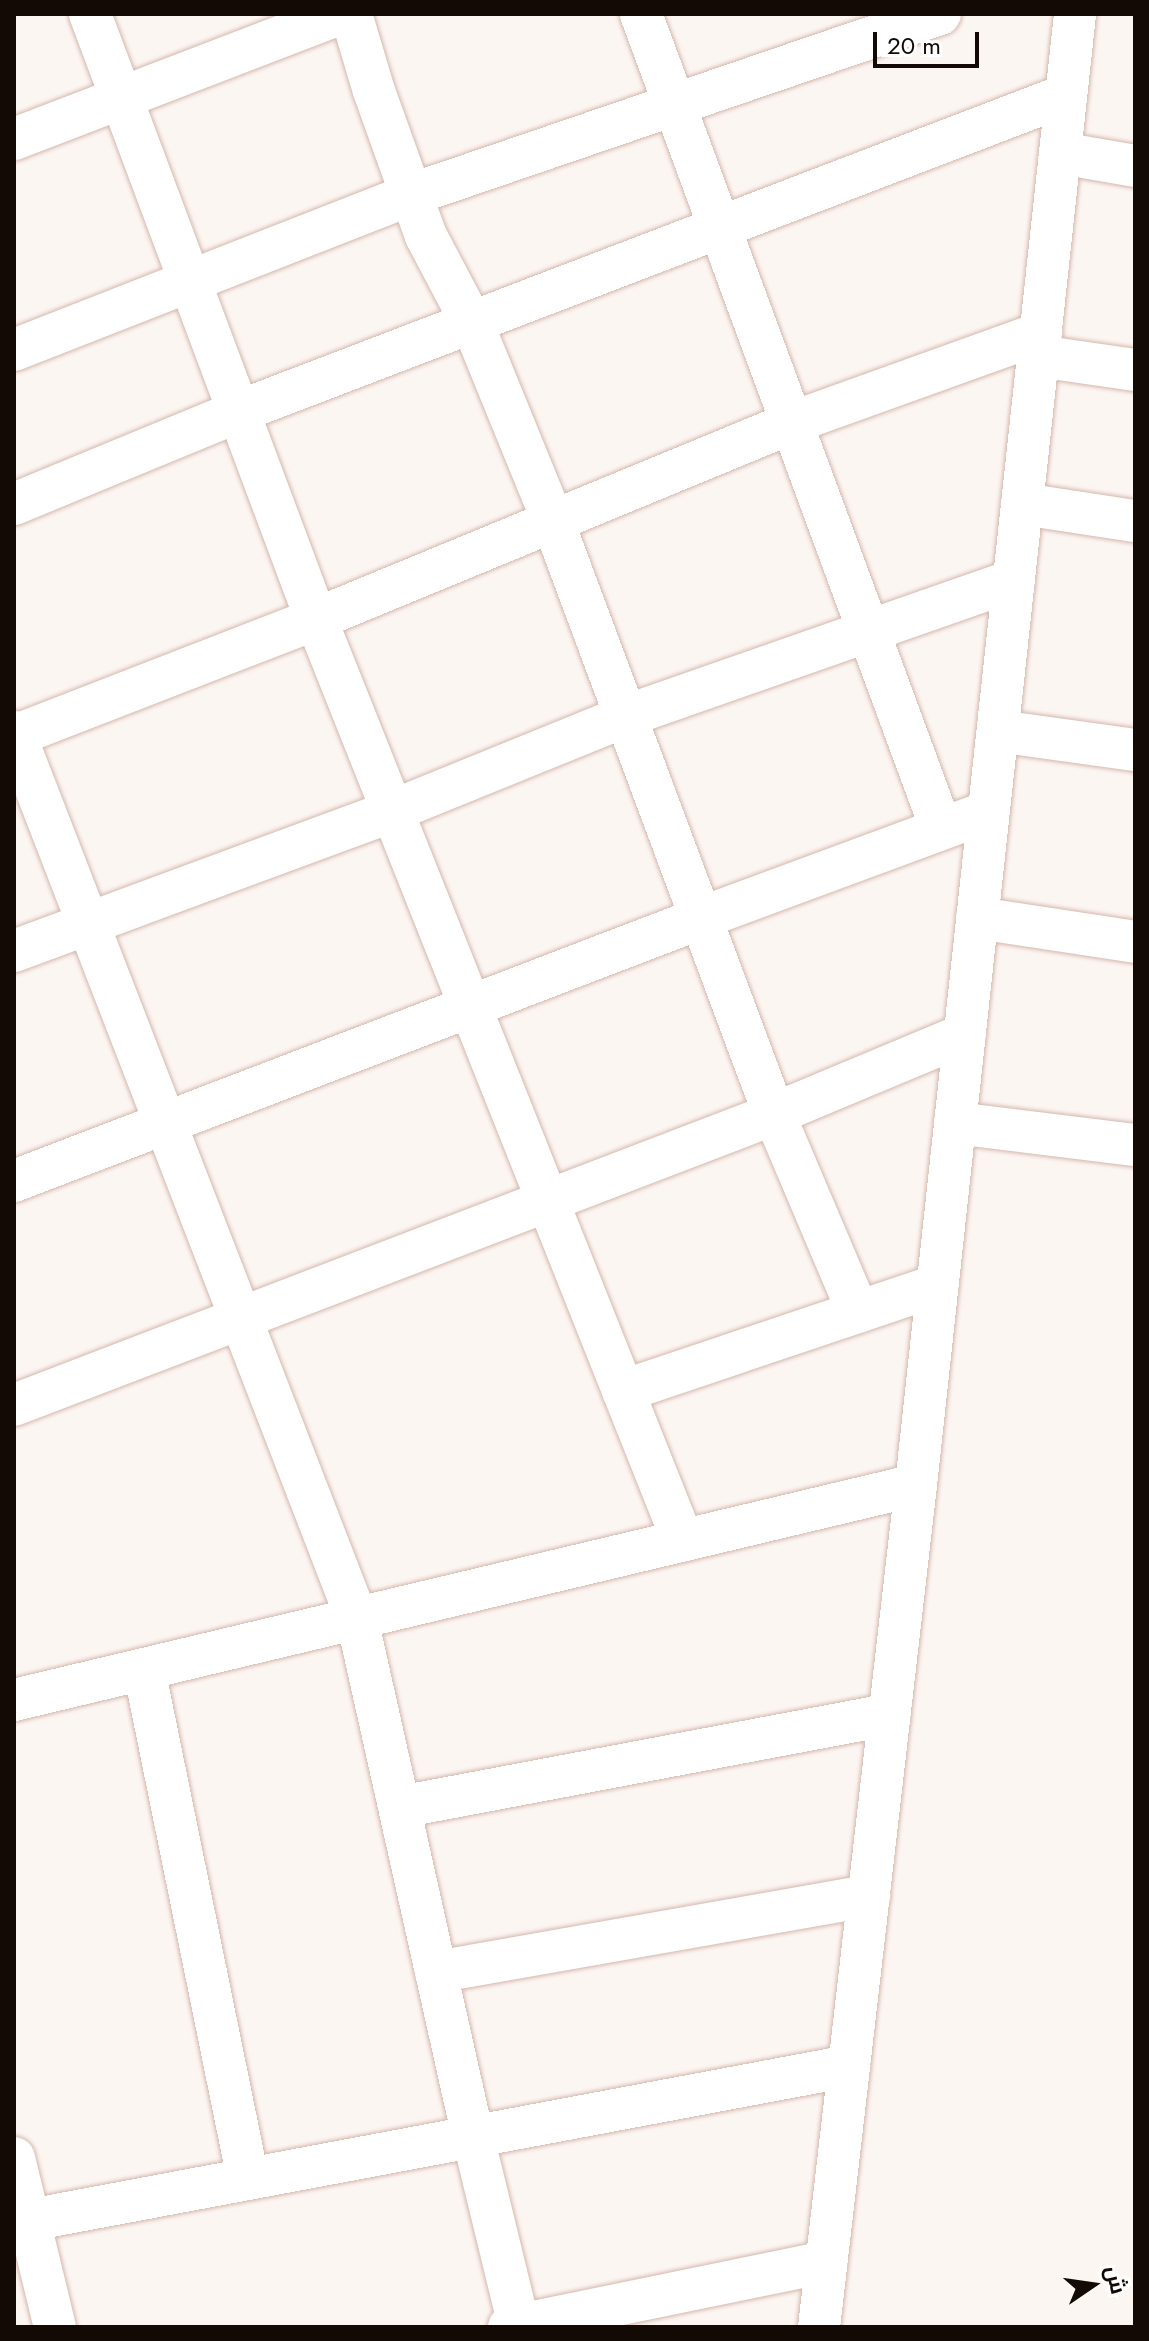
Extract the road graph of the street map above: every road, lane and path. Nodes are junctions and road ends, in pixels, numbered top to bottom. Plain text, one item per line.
1 (90, 14) edge
2 (340, 14) edge
3 (351, 14) edge
4 (641, 14) edge
5 (940, 14) edge
6 (1075, 14) edge
7 (1066, 95) junction
8 (122, 98) junction
9 (674, 105) junction
10 (14, 139) edge
11 (1060, 153) junction
12 (1135, 166) edge
13 (410, 195) junction
14 (720, 227) junction
15 (192, 281) junction
16 (473, 325) junction
17 (1040, 345) junction
18 (14, 350) edge
19 (1135, 370) edge
20 (240, 411) junction
21 (791, 423) junction
22 (14, 504) edge
23 (1022, 504) junction
24 (552, 519) junction
25 (1135, 521) edge
26 (1014, 580) junction
27 (316, 619) junction
28 (869, 632) junction
29 (626, 716) junction
30 (998, 731) junction
31 (14, 735) edge
32 (1135, 750) edge
33 (392, 811) junction
34 (988, 812) junction
35 (941, 828) junction
36 (701, 918) junction
37 (977, 918) junction
38 (87, 922) junction
39 (1135, 942) edge
40 (14, 951) edge
41 (470, 1005) junction
42 (965, 1034) junction
43 (774, 1114) junction
44 (955, 1123) junction
45 (166, 1124) junction
46 (1135, 1145) edge
47 (14, 1181) edge
48 (548, 1202) junction
49 (938, 1285) junction
50 (858, 1312) junction
51 (242, 1321) junction
52 (623, 1391) junction
53 (14, 1405) edge
54 (916, 1485) junction
55 (683, 1541) junction
56 (357, 1619) junction
57 (144, 1669) junction
58 (14, 1700) edge
59 (889, 1715) junction
60 (400, 1807) junction
61 (869, 1896) junction
62 (436, 1972) junction
63 (849, 2066) junction
64 (473, 2137) junction
65 (14, 2158) edge
66 (248, 2179) junction
67 (22, 2222) edge
68 (826, 2262) junction
69 (514, 2326) edge
70 (55, 2327) edge
71 (819, 2327) edge

1 - 8 street
2 - 8 street
3 - 13 street
4 - 9 street
5 - 9 street
6 - 7 street
7 - 11 street
7 - 14 street
8 - 10 street
8 - 15 street
9 - 13 street
9 - 14 street
11 - 12 street
11 - 17 street
13 - 15 street
13 - 16 street
14 - 16 street
14 - 21 street
15 - 18 street
15 - 20 street
16 - 20 street
16 - 24 street
17 - 19 street
17 - 21 street
17 - 23 street
20 - 22 street
20 - 27 street
21 - 24 street
21 - 28 street
23 - 25 street
23 - 26 street
24 - 27 street
24 - 29 street
26 - 28 street
26 - 30 street
27 - 31 street
27 - 33 street
28 - 29 street
28 - 35 street
29 - 33 street
29 - 36 street
30 - 32 street
30 - 34 street
31 - 38 street
33 - 38 street
33 - 41 street
34 - 35 street
34 - 37 street
35 - 36 street
36 - 41 street
36 - 43 street
37 - 39 street
37 - 42 street
38 - 40 street
38 - 45 street
41 - 45 street
41 - 48 street
42 - 43 street
42 - 44 street
43 - 48 street
43 - 50 street
44 - 46 street
44 - 49 street
45 - 47 street
45 - 51 street
48 - 51 street
48 - 52 street
49 - 50 street
49 - 54 street
50 - 52 street
51 - 53 street
51 - 56 street
52 - 55 street
54 - 55 street
54 - 59 street
55 - 56 street
56 - 57 street
56 - 60 street
57 - 58 street
57 - 66 street
59 - 60 street
59 - 61 street
60 - 62 street
61 - 62 street
61 - 63 street
62 - 64 street
63 - 64 street
63 - 68 street
64 - 66 street
64 - 69 street
65 - 67 street
66 - 67 street
67 - 70 street
68 - 69 street
68 - 71 street

